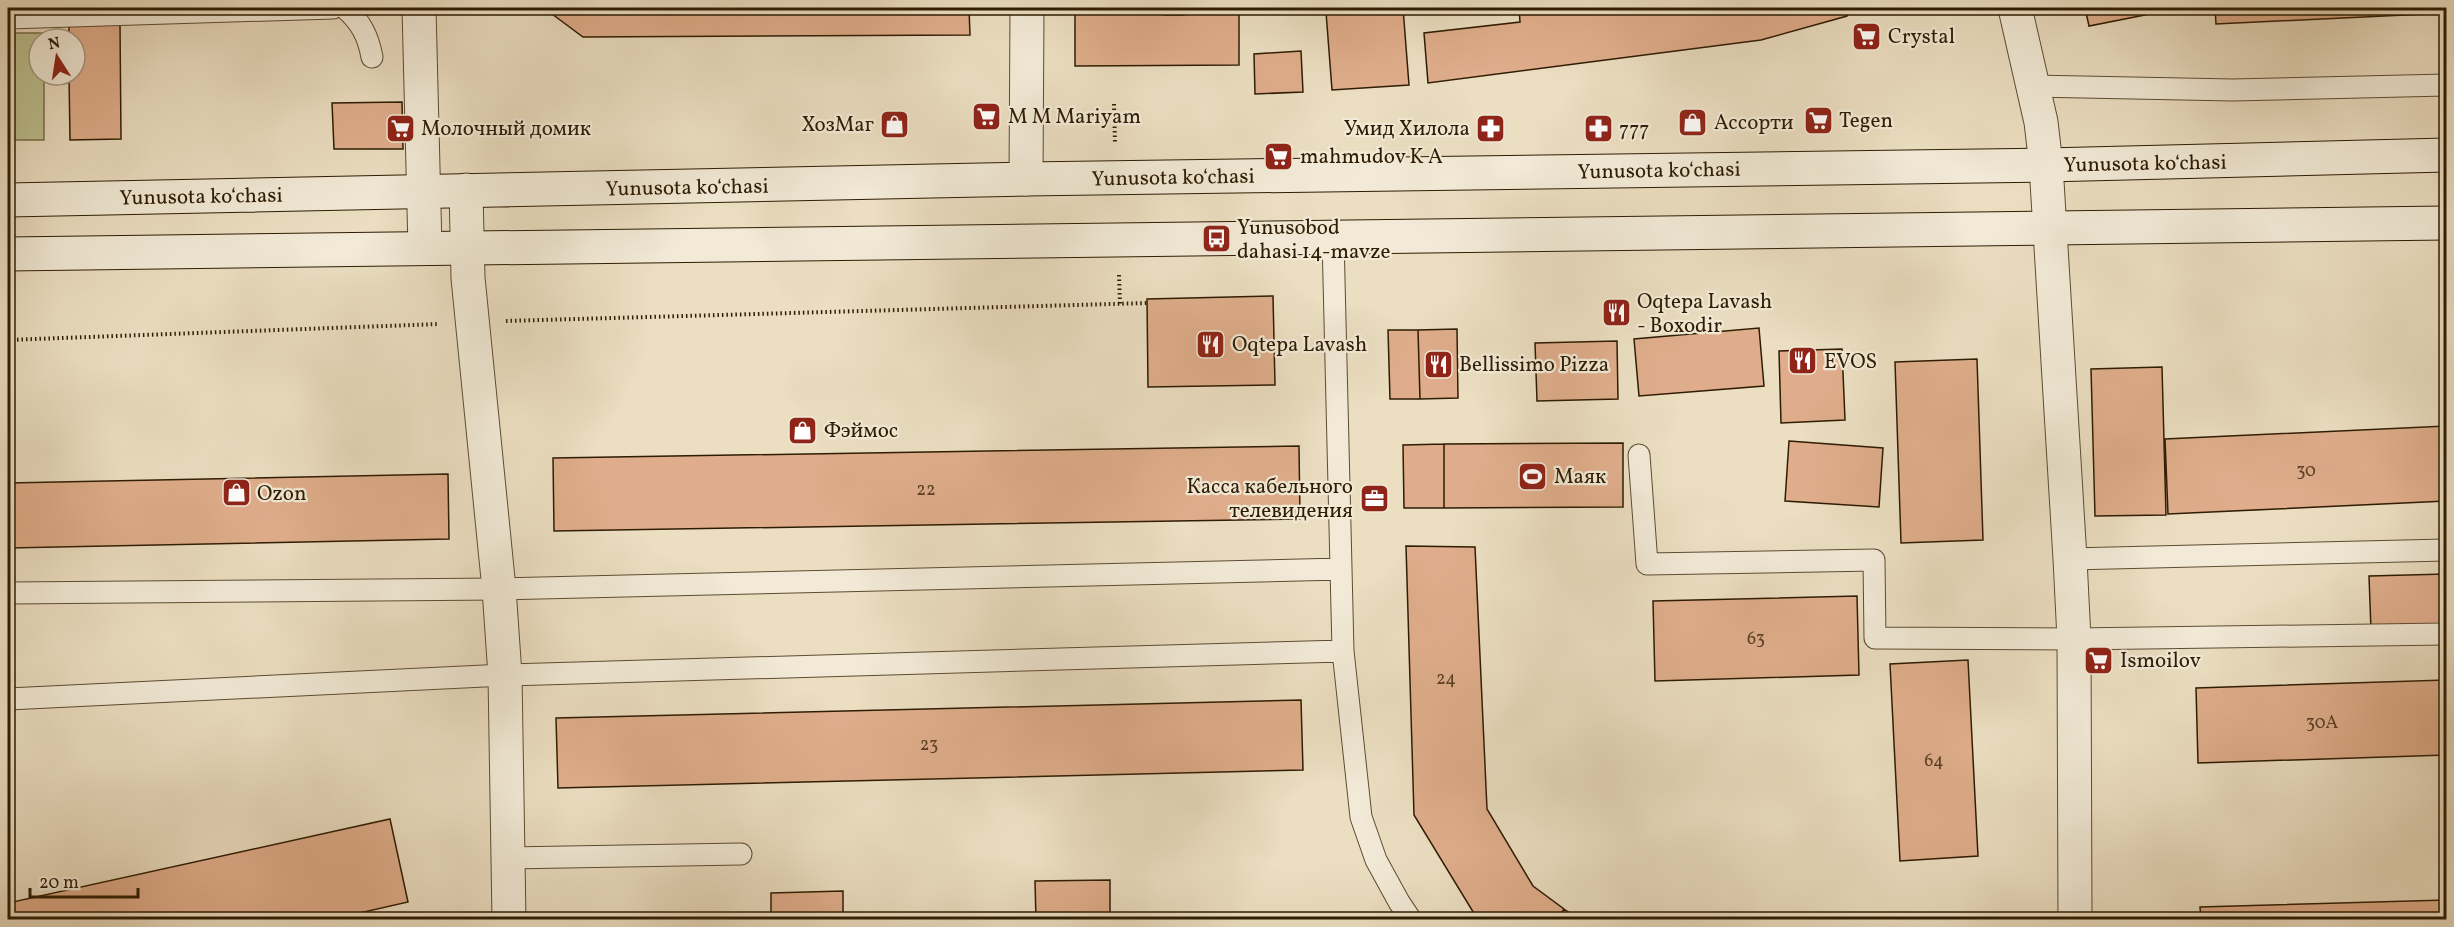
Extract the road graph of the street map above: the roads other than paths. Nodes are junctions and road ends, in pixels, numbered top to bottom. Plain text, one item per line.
1 (333, 8) edge
2 (345, 8) edge
3 (418, 8) edge
4 (1027, 8) edge
5 (2015, 8) edge
6 (8, 18) edge
7 (372, 57) dead end
8 (2446, 85) edge
9 (2032, 86) junction
10 (2446, 155) edge
11 (2046, 165) junction
12 (1026, 179) junction
13 (466, 190) junction
14 (423, 191) junction
15 (8, 200) edge
16 (2446, 224) edge
17 (2048, 228) junction
18 (1333, 238) junction
19 (467, 247) junction
20 (425, 248) junction
21 (8, 254) edge
22 (1639, 455) dead end
23 (2446, 550) edge
24 (2070, 559) junction
25 (1341, 569) junction
26 (499, 590) junction
27 (8, 593) edge
28 (2446, 634) edge
29 (2074, 639) junction
30 (1343, 651) junction
31 (505, 675) junction
32 (8, 699) edge
33 (741, 854) dead end
34 (508, 858) junction
35 (509, 920) edge
36 (1411, 920) edge
37 (2075, 920) edge

1 - 6 lane
2 - 7 lane
3 - 14 main road
4 - 12 main road
5 - 9 main road
8 - 9 lane
9 - 11 main road
10 - 11 main road, Yunusota koʻchasi
11 - 12 main road, Yunusota koʻchasi
11 - 17 main road
12 - 13 main road, Yunusota koʻchasi
13 - 14 main road, Yunusota koʻchasi
13 - 19 main road
14 - 15 main road, Yunusota koʻchasi
14 - 20 main road
16 - 17 main road
17 - 18 main road
17 - 24 main road
18 - 19 main road
18 - 25 lane
19 - 20 main road
19 - 26 main road
20 - 21 main road
22 - 29 lane
23 - 24 lane
24 - 29 main road
25 - 26 lane
25 - 30 lane
26 - 27 lane
26 - 31 main road
28 - 29 lane
29 - 37 main road
30 - 31 lane
30 - 36 lane
31 - 32 lane
31 - 34 main road
33 - 34 lane
34 - 35 main road

